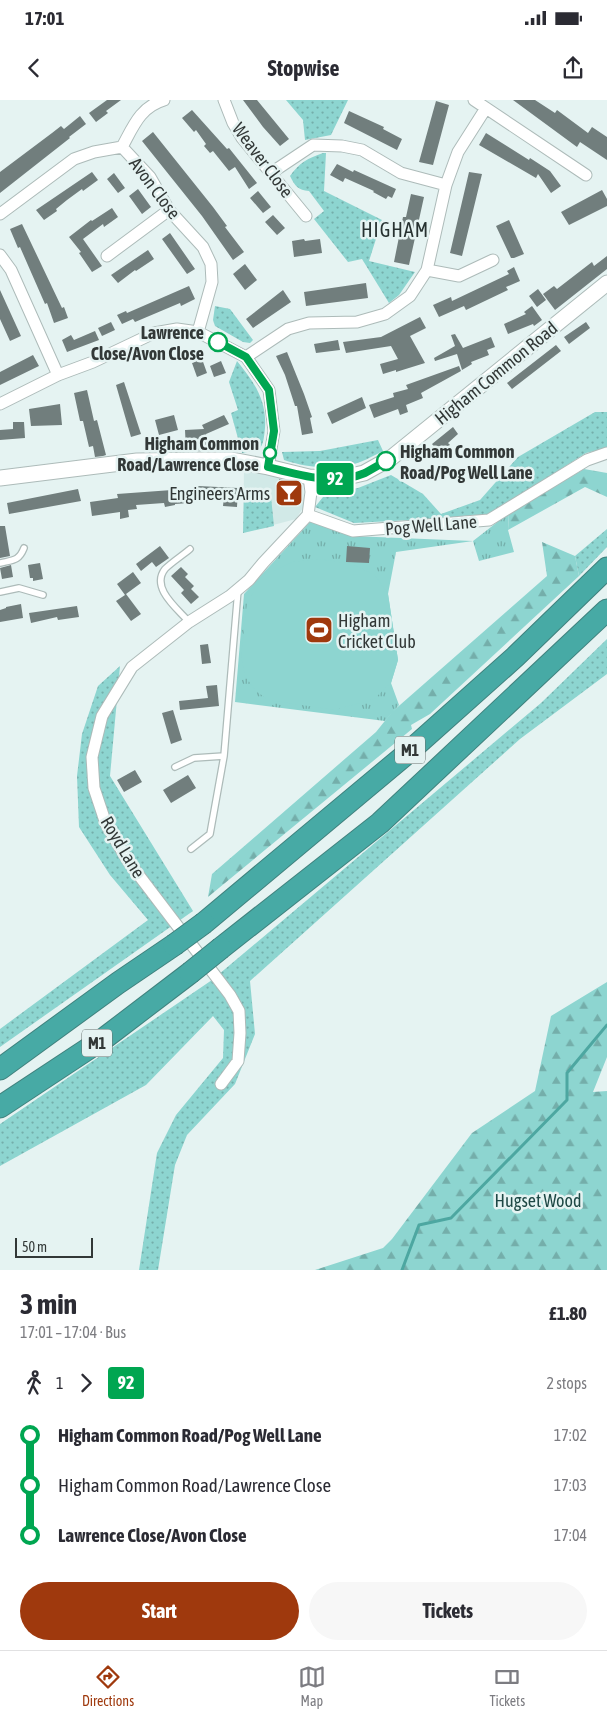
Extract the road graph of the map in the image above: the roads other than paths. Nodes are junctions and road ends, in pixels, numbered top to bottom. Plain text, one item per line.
1 (164, 100) edge
2 (224, 100) edge
3 (474, 100) edge
4 (486, 108) junction
5 (122, 147) junction
6 (271, 173) junction
7 (586, 175) dead end
8 (446, 185) junction
9 (169, 210) junction
10 (0, 214) edge
11 (306, 216) dead end
12 (0, 255) edge
13 (107, 256) dead end
14 (493, 260) dead end
15 (427, 270) junction
16 (607, 283) edge
17 (198, 332) junction
18 (246, 357) junction
19 (58, 375) junction
20 (0, 404) edge
21 (607, 453) edge
22 (268, 467) junction
23 (309, 477) junction
24 (0, 478) edge
25 (308, 515) junction
26 (24, 548) dead end
27 (190, 549) dead end
28 (0, 563) edge
29 (607, 568) edge
30 (238, 590) junction
31 (0, 592) edge
32 (43, 595) dead end
33 (607, 610) edge
34 (189, 622) junction
35 (224, 756) junction
36 (176, 767) dead end
37 (191, 850) dead end
38 (0, 1069) edge
39 (221, 1084) dead end
40 (0, 1107) edge

1 - 5 street
2 - 6 street, Weaver Close
3 - 4 street
4 - 7 street
4 - 8 street
5 - 9 street, Avon Close
5 - 10 street, Avon Close
6 - 8 street
6 - 11 street, Weaver Close
8 - 15 street
9 - 13 street
9 - 17 street, Avon Close
12 - 19 street
14 - 15 street
15 - 18 street
16 - 23 street, Higham Common Road
17 - 18 street
17 - 19 street
18 - 22 street
19 - 20 street
21 - 25 street, Pog Well Lane
22 - 23 street, Higham Common Road
22 - 24 street, Higham Common Road
23 - 25 street
25 - 30 street, Royd Lane
26 - 28 lane
27 - 34 lane
29 - 38 highway, M1, bridge
30 - 34 street, Royd Lane
30 - 35 lane
31 - 32 lane
33 - 40 highway, M1, bridge
34 - 39 street, Royd Lane
35 - 36 lane
35 - 37 lane

